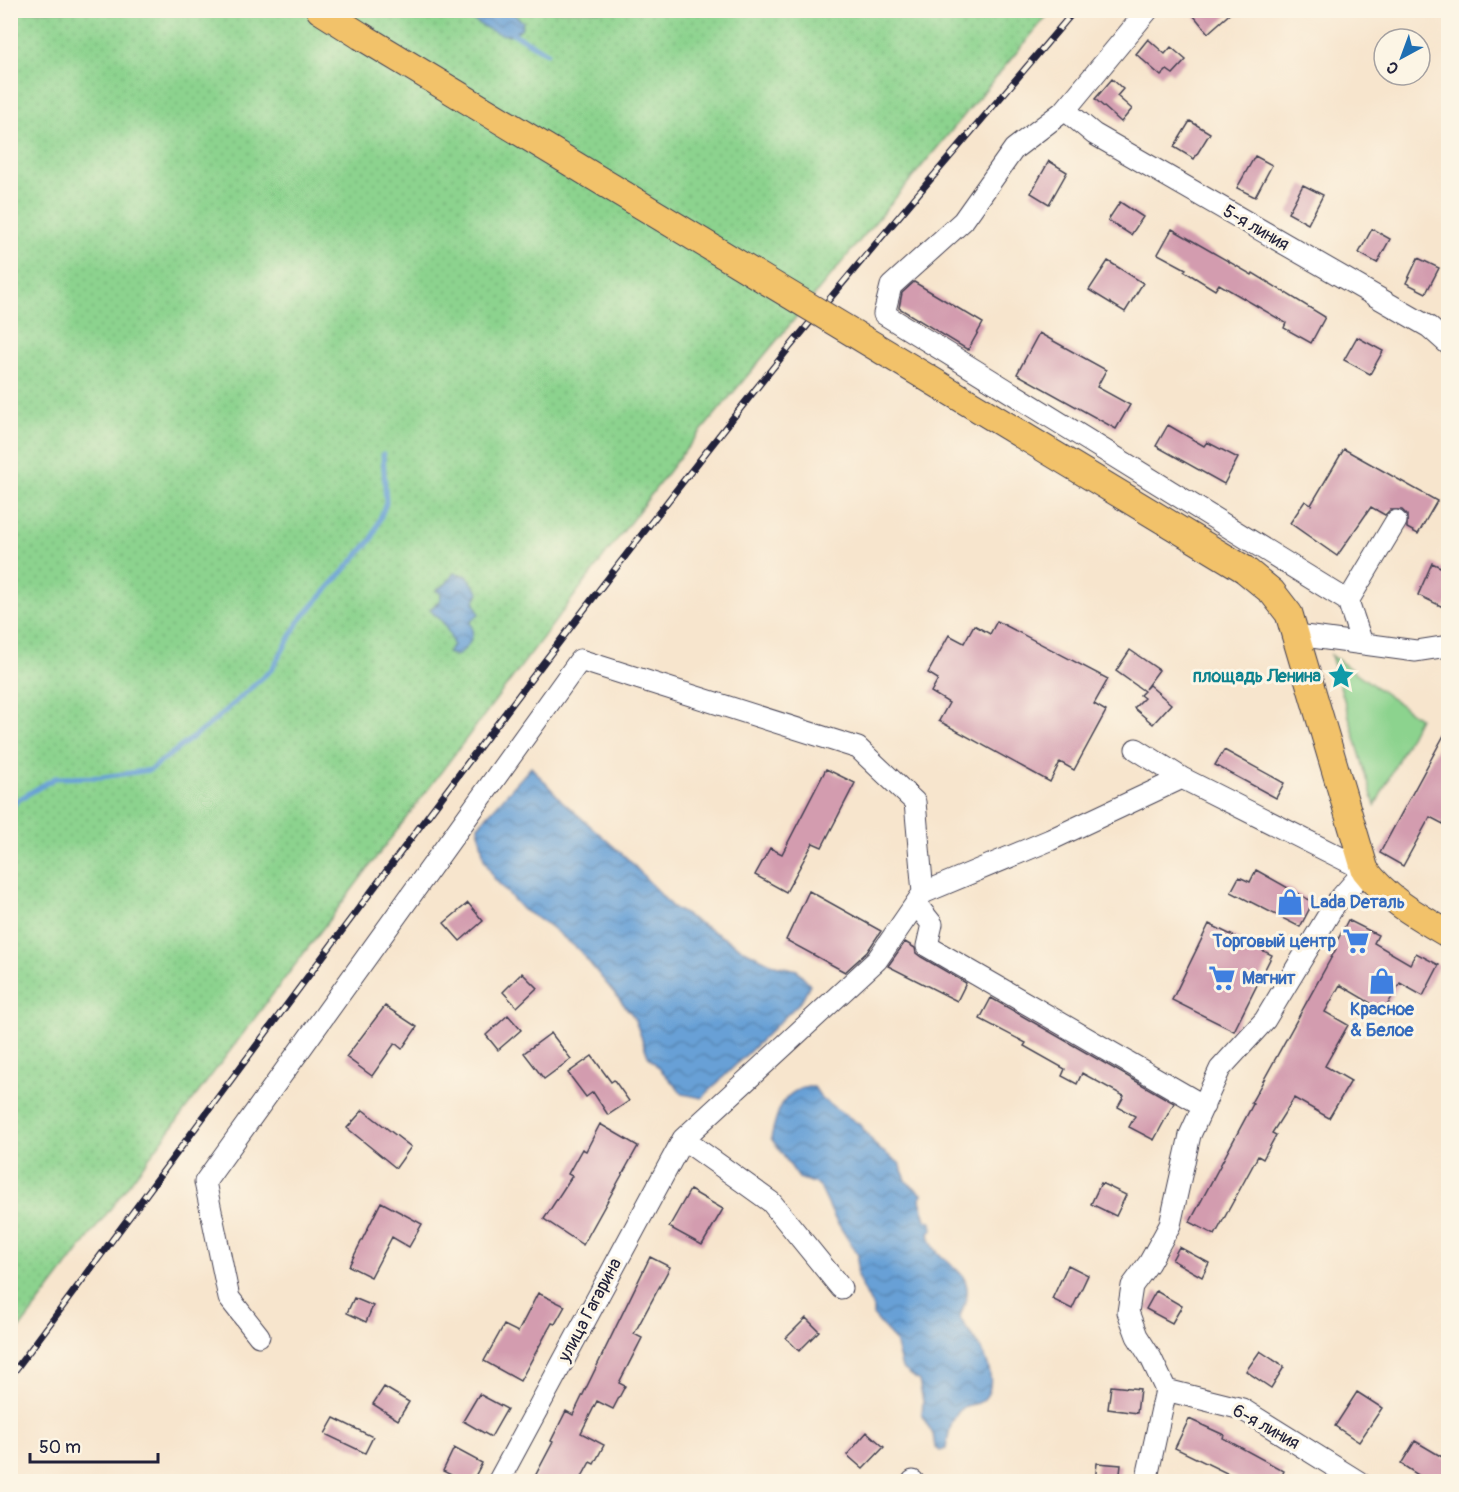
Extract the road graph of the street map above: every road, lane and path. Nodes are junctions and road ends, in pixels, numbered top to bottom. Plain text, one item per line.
1 (320, 10) edge
2 (1148, 10) edge
3 (1065, 110) junction
4 (1449, 344) edge
5 (1396, 521) dead end
6 (1348, 601) junction
7 (1297, 635) junction
8 (1362, 643) junction
9 (1449, 646) edge
10 (1136, 750) dead end
11 (1182, 778) junction
12 (1365, 870) junction
13 (920, 898) junction
14 (1449, 934) edge
15 (1204, 1106) junction
16 (683, 1139) junction
17 (841, 1288) dead end
18 (259, 1336) dead end
19 (1166, 1390) junction
20 (498, 1482) edge
21 (1146, 1482) edge
22 (1359, 1482) edge

1 - 7 main road, bridge
2 - 3 street
3 - 4 street, 5-я линия
3 - 6 street
5 - 6 street
6 - 8 street
7 - 8 street
7 - 12 main road
8 - 9 street
10 - 11 street
11 - 12 street
11 - 13 street
12 - 14 main road
12 - 15 street
13 - 15 street
13 - 16 street, улица Гагарина
13 - 18 street
15 - 19 street
16 - 17 street
16 - 20 street, улица Гагарина
19 - 21 street
19 - 22 street, 6-я линия

